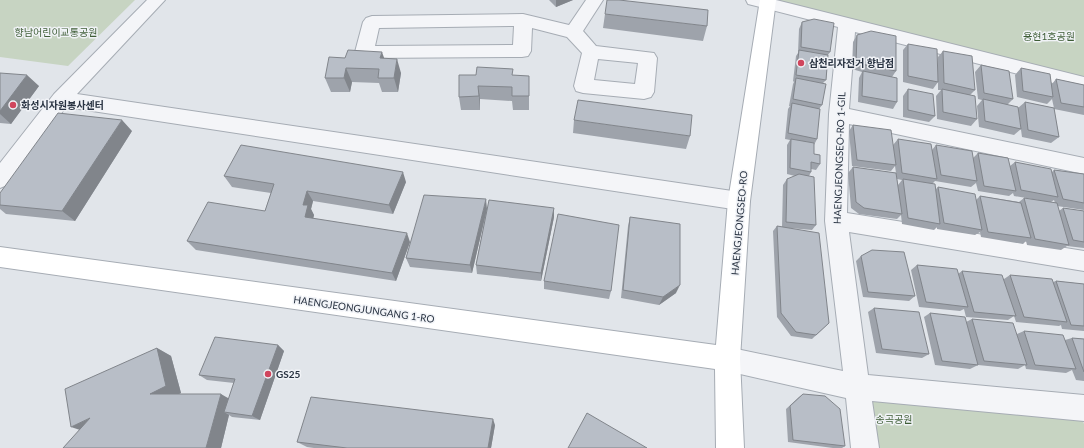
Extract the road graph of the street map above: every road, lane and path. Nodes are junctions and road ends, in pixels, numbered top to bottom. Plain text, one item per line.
1 (157, 0) edge
2 (595, 0) edge
3 (763, 1) edge
4 (523, 20) junction
5 (847, 25) junction
6 (573, 32) junction
7 (591, 52) dead end
8 (1084, 84) edge
9 (61, 98) junction
10 (839, 114) junction
11 (6, 161) edge
12 (1084, 166) edge
13 (0, 179) edge
14 (739, 201) junction
15 (836, 221) junction
16 (0, 257) edge
17 (1084, 261) edge
18 (727, 359) junction
19 (856, 387) junction
20 (1084, 408) edge
21 (730, 448) edge
22 (865, 448) edge

1 - 9 street
2 - 6 street
3 - 5 street
3 - 14 street, HAENGJEONGSEO-RO
4 - 4 street
4 - 6 street
5 - 8 street
5 - 10 street, HAENGJEONGSEO-RO 1-GIL
6 - 7 street
9 - 11 street
9 - 14 street
10 - 12 street
10 - 15 street, HAENGJEONGSEO-RO 1-GIL
11 - 13 street
14 - 18 street, HAENGJEONGSEO-RO
15 - 17 street
15 - 19 street, HAENGJEONGSEO-RO 1-GIL
16 - 18 street, HAENGJEONGJUNGANG 1-RO
18 - 19 street
18 - 21 street, HAENGJEONGSEO-RO
19 - 20 street
19 - 22 street, HAENGJEONGSEO-RO 1-GIL

